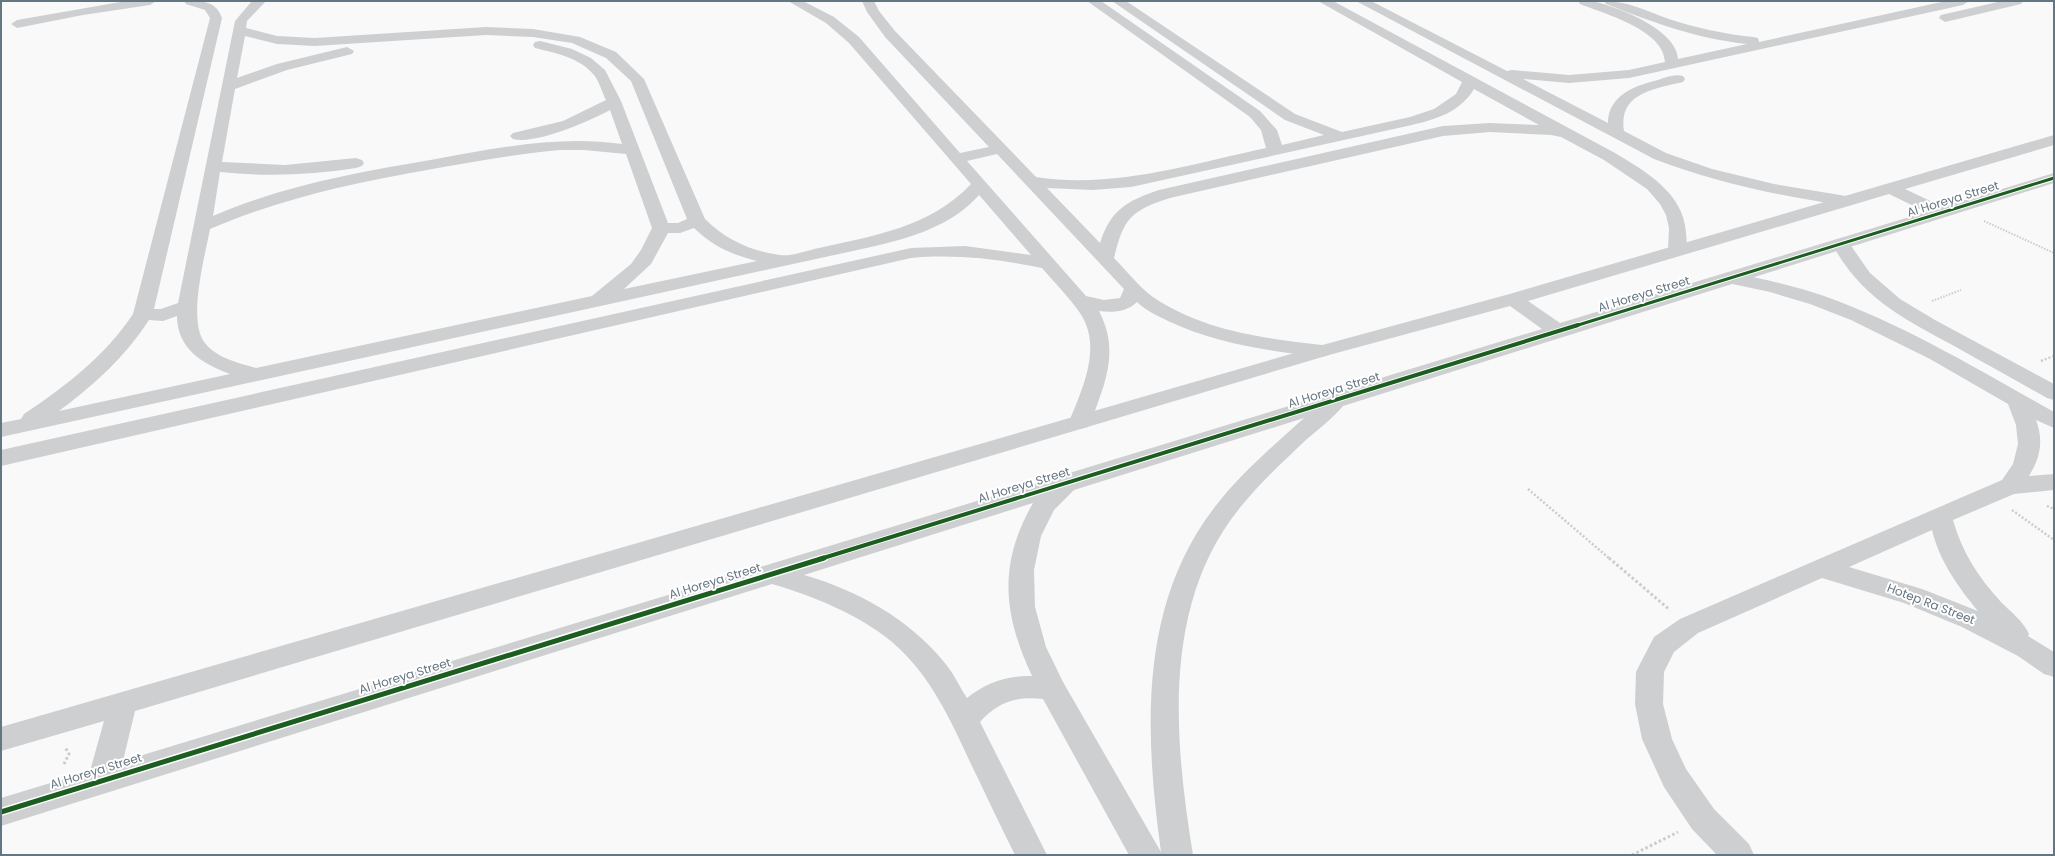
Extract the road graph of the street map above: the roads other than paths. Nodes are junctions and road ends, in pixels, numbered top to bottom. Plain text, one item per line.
1 (150, 1) edge
2 (190, 1) edge
3 (260, 1) edge
4 (794, 1) edge
5 (868, 1) edge
6 (1093, 1) edge
7 (1118, 1) edge
8 (1324, 1) edge
9 (1362, 1) edge
10 (1584, 1) edge
11 (1610, 1) edge
12 (1963, 1) edge
13 (2018, 1) edge
14 (1910, 6) edge
15 (46, 8) dead end
16 (232, 18) junction
17 (1656, 20) junction
18 (1637, 23) junction
19 (1842, 27) junction
20 (871, 36) junction
21 (1774, 42) junction
22 (342, 47) junction
23 (1672, 65) junction
24 (1498, 72) junction
25 (1629, 74) junction
26 (1690, 76) dead end
27 (1470, 81) junction
28 (1652, 85) junction
29 (230, 86) junction
30 (614, 101) junction
31 (1422, 118) junction
32 (1443, 131) junction
33 (1566, 134) junction
34 (1342, 136) junction
35 (1622, 137) junction
36 (2054, 140) edge
37 (526, 141) junction
38 (201, 143) junction
39 (1000, 149) junction
40 (1595, 149) junction
41 (633, 150) junction
42 (1274, 151) junction
43 (958, 158) junction
44 (214, 166) junction
45 (336, 173) junction
46 (2054, 178) edge
47 (1031, 181) junction
48 (1131, 182) junction
49 (980, 184) junction
50 (1890, 188) junction
51 (1149, 198) junction
52 (1846, 201) junction
53 (1949, 211) junction
54 (697, 221) junction
55 (203, 226) junction
56 (661, 228) junction
57 (871, 242) junction
58 (1841, 244) junction
59 (1677, 250) junction
60 (882, 259) junction
61 (1105, 259) junction
62 (782, 261) junction
63 (1050, 264) junction
64 (1730, 278) junction
65 (1134, 290) junction
66 (1513, 299) junction
67 (1081, 300) junction
68 (592, 302) junction
69 (187, 306) junction
70 (143, 314) junction
71 (1558, 331) junction
72 (1975, 350) junction
73 (1322, 351) junction
74 (1944, 359) junction
75 (256, 375) junction
76 (2050, 390) edge
77 (1338, 399) junction
78 (2017, 400) junction
79 (2054, 421) edge
80 (1080, 422) junction
81 (22, 425) junction
82 (1, 430) edge
83 (1, 458) edge
84 (1068, 482) junction
85 (2054, 482) edge
86 (2000, 490) junction
87 (1940, 516) junction
88 (1822, 569) junction
89 (769, 574) junction
90 (2044, 659) edge
91 (1052, 689) junction
92 (123, 704) junction
93 (964, 718) junction
94 (1, 739) edge
95 (103, 779) junction
96 (1, 812) edge
97 (1031, 855) edge
98 (1146, 855) edge
99 (1177, 855) edge
100 (1738, 855) edge

1 - 15 street
2 - 16 street
3 - 16 street
4 - 20 street
5 - 20 street
6 - 42 street
7 - 34 street
8 - 27 street
9 - 24 street
10 - 18 street
11 - 17 street
12 - 14 street
13 - 19 street
14 - 19 street
16 - 22 street
16 - 29 street
16 - 38 street
17 - 18 street
17 - 21 street
18 - 23 street
19 - 21 street
20 - 39 street
20 - 43 street
21 - 23 street
22 - 29 street
22 - 30 street
22 - 54 street
23 - 25 street
24 - 25 street
24 - 35 street
25 - 28 street
26 - 28 street
27 - 31 street
27 - 33 street
28 - 35 street
29 - 38 street
30 - 37 street
30 - 41 street
31 - 32 street
31 - 34 street
32 - 33 street
32 - 51 street
33 - 40 street
34 - 42 street
35 - 40 street
35 - 52 street
36 - 50 street
37 - 41 street
37 - 45 street
38 - 44 street
38 - 70 street
39 - 43 street
39 - 47 street
40 - 59 street
41 - 56 street
42 - 48 street
43 - 49 street
44 - 45 street
44 - 55 street
45 - 55 street
46 - 53 street, Al Horeya Street
47 - 48 street
47 - 61 street
48 - 51 street
49 - 57 street
49 - 63 street
50 - 52 street
50 - 53 street
51 - 61 street
52 - 59 street
53 - 58 street, Al Horeya Street
54 - 56 street
54 - 62 street
55 - 69 street
56 - 68 street
57 - 60 street
57 - 62 street
58 - 64 street, Al Horeya Street
58 - 72 street
59 - 66 street
60 - 63 street
60 - 83 street
61 - 65 street
62 - 68 street
63 - 67 street
64 - 71 street, Al Horeya Street
64 - 74 street
65 - 67 street
65 - 73 street
66 - 71 street
66 - 73 street
67 - 80 street
68 - 75 street
69 - 70 street
69 - 75 street
70 - 81 street
71 - 77 street, Al Horeya Street
72 - 74 street
72 - 76 street
73 - 80 street
74 - 78 street
75 - 81 street
77 - 84 street, Al Horeya Street
77 - 99 street
78 - 79 street
78 - 86 street
80 - 92 street
81 - 82 street
84 - 89 street, Al Horeya Street
84 - 91 street
85 - 86 street
86 - 87 street
87 - 88 street
87 - 90 street, Hotep Ra Street
88 - 90 street, Hotep Ra Street
88 - 100 street
89 - 93 street
89 - 95 street, Al Horeya Street
91 - 93 street
91 - 98 street
92 - 94 street
92 - 95 street
93 - 97 street
95 - 96 street, Al Horeya Street

